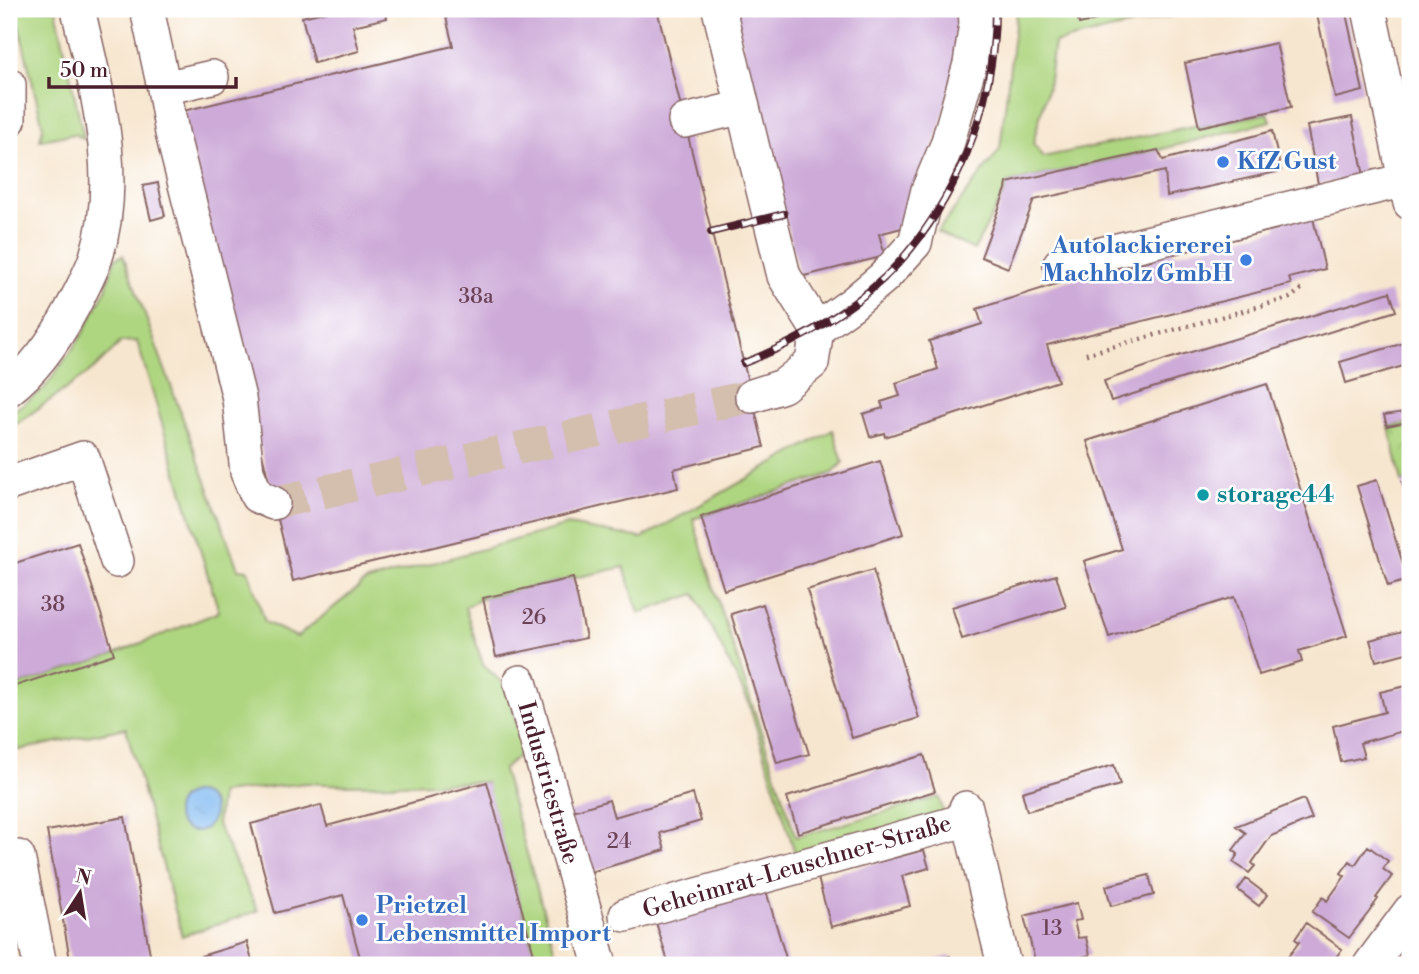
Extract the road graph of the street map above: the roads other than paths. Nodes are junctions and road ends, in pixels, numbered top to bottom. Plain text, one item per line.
1 (78, 9) edge
2 (147, 9) edge
3 (719, 9) edge
4 (975, 9) edge
5 (1369, 9) edge
6 (212, 77) dead end
7 (9, 85) edge
8 (164, 88) junction
9 (743, 107) junction
10 (9, 120) edge
11 (685, 121) dead end
12 (1408, 192) edge
13 (1060, 264) dead end
14 (817, 329) junction
15 (9, 389) edge
16 (752, 396) tunnel mouth
17 (9, 484) edge
18 (274, 503) dead end
19 (117, 561) dead end
20 (520, 682) dead end
21 (9, 859) edge
22 (1410, 911) edge
23 (626, 915) dead end
24 (40, 965) edge
25 (600, 965) edge
26 (1004, 965) edge
27 (1370, 965) edge

1 - 15 street
2 - 8 street
3 - 9 street
4 - 14 street
5 - 12 street
6 - 8 street
7 - 10 street
8 - 18 street
9 - 11 street
9 - 14 street
12 - 13 street
14 - 16 street
17 - 19 street
20 - 25 street, Industriestraße
21 - 24 street
22 - 27 street
23 - 26 street, Geheimrat-Leuschner-Straße

